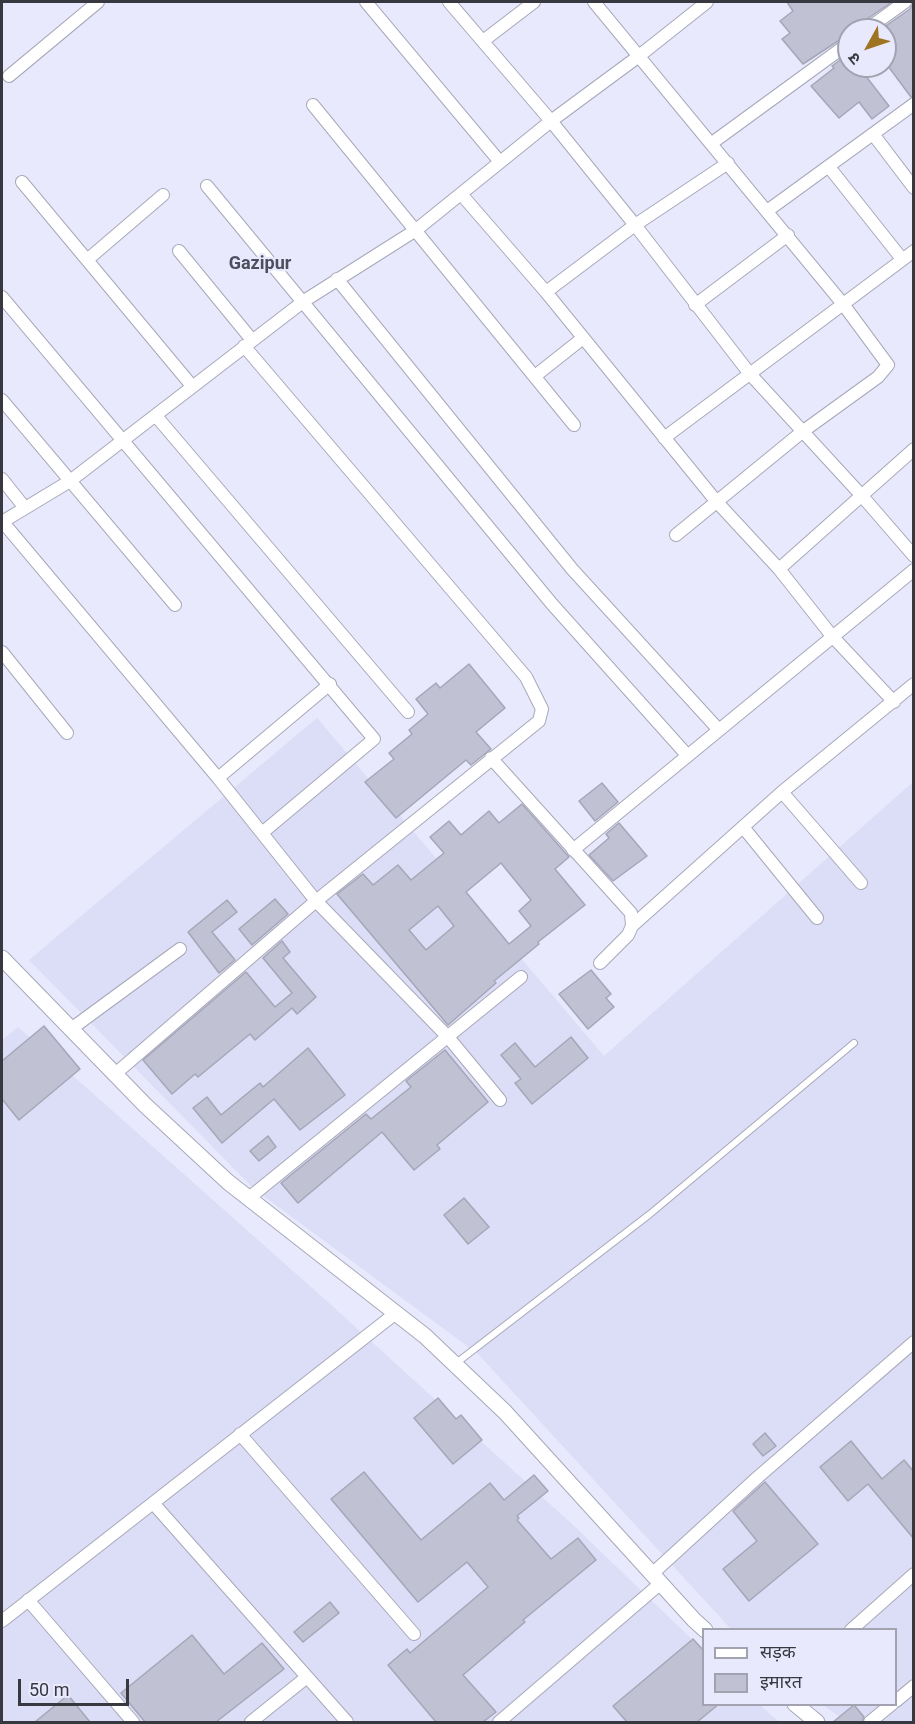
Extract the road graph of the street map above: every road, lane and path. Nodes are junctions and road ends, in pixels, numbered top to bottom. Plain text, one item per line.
1 (98, 2) edge
2 (366, 2) edge
3 (449, 2) edge
4 (534, 2) edge
5 (594, 2) edge
6 (707, 2) edge
7 (905, 2) edge
8 (883, 18) edge
9 (483, 41) junction
10 (837, 52) edge
11 (639, 56) junction
12 (9, 76) dead end
13 (914, 104) edge
14 (313, 105) dead end
15 (551, 121) junction
16 (873, 134) junction
17 (712, 143) junction
18 (500, 162) junction
19 (728, 163) junction
20 (828, 167) junction
21 (22, 182) dead end
22 (207, 186) dead end
23 (914, 188) edge
24 (461, 194) junction
25 (162, 195) dead end
26 (767, 211) junction
27 (635, 225) junction
28 (416, 230) junction
29 (788, 236) junction
30 (179, 250) dead end
31 (914, 251) edge
32 (902, 259) junction
33 (87, 260) junction
34 (337, 279) junction
35 (546, 292) junction
36 (2, 297) edge
37 (304, 301) junction
38 (843, 304) junction
39 (695, 305) junction
40 (583, 338) junction
41 (248, 343) junction
42 (750, 374) junction
43 (535, 376) junction
44 (192, 386) junction
45 (2, 399) edge
46 (156, 416) junction
47 (574, 425) dead end
48 (802, 432) junction
49 (664, 438) junction
50 (124, 440) junction
51 (914, 449) edge
52 (2, 479) edge
53 (70, 481) junction
54 (862, 496) junction
55 (716, 501) junction
56 (24, 508) junction
57 (2, 521) edge
58 (676, 535) dead end
59 (914, 556) edge
60 (779, 569) junction
61 (914, 570) edge
62 (175, 605) dead end
63 (832, 636) junction
64 (2, 652) edge
65 (330, 684) junction
66 (914, 684) edge
67 (894, 702) junction
68 (408, 712) dead end
69 (718, 729) junction
70 (67, 733) dead end
71 (687, 755) junction
72 (490, 758) junction
73 (218, 777) junction
74 (782, 792) junction
75 (742, 827) junction
76 (262, 833) junction
77 (573, 850) junction
78 (861, 883) dead end
79 (316, 901) junction
80 (817, 918) dead end
81 (632, 926) junction
82 (180, 949) dead end
83 (2, 957) edge
84 (600, 963) dead end
85 (521, 977) dead end
86 (71, 1029) junction
87 (448, 1036) junction
88 (854, 1043) dead end
89 (115, 1074) junction
90 (500, 1100) dead end
91 (249, 1198) junction
92 (396, 1313) junction
93 (914, 1342) edge
94 (454, 1364) junction
95 (240, 1434) junction
96 (153, 1503) junction
97 (914, 1574) edge
98 (657, 1579) junction
99 (28, 1600) junction
100 (2, 1621) edge
101 (704, 1628) edge
102 (852, 1628) edge
103 (414, 1634) dead end
104 (306, 1677) junction
105 (914, 1686) edge
106 (897, 1700) edge
107 (797, 1706) edge
108 (890, 1706) edge
109 (133, 1722) edge
110 (251, 1722) edge
111 (347, 1722) edge
112 (499, 1722) edge
113 (817, 1722) edge
114 (870, 1722) edge

1 - 12 street
2 - 18 street
3 - 9 street
4 - 9 street
5 - 11 street
6 - 11 street
7 - 8 street
9 - 15 street
10 - 17 street
11 - 15 street
11 - 17 street
13 - 16 street
14 - 28 street
15 - 18 street
15 - 27 street
16 - 20 street
16 - 23 street
17 - 19 street
18 - 24 street
19 - 26 street
19 - 27 street
20 - 26 street
20 - 32 street
21 - 33 street
22 - 37 street
24 - 28 street
24 - 35 street
25 - 33 street
26 - 29 street
27 - 35 street
27 - 39 street
28 - 34 street
28 - 43 street
29 - 38 street
29 - 39 street
30 - 41 street
31 - 32 street
32 - 38 street
33 - 44 street
34 - 37 street
34 - 69 street
35 - 40 street
36 - 50 street
37 - 41 street
37 - 71 street
38 - 42 street
38 - 48 street
39 - 42 street
40 - 43 street
40 - 49 street
41 - 44 street
41 - 72 street
42 - 48 street
42 - 49 street
43 - 47 street
44 - 46 street
45 - 53 street
46 - 50 street
46 - 68 street
48 - 54 street
48 - 55 street
49 - 55 street
50 - 53 street
50 - 65 street
51 - 54 street
52 - 56 street
53 - 56 street
53 - 62 street
54 - 59 street
54 - 60 street
55 - 58 street
55 - 60 street
56 - 57 street
57 - 73 street
60 - 63 street
61 - 63 street
63 - 67 street
63 - 69 street
64 - 70 street
65 - 73 street
65 - 76 street
66 - 67 street
67 - 74 street
69 - 71 street
71 - 77 street
72 - 77 street
72 - 79 street
73 - 76 street
74 - 75 street
74 - 78 street
75 - 80 street
75 - 81 street
76 - 79 street
77 - 81 street
79 - 87 street
79 - 89 street
81 - 84 street
82 - 86 street
83 - 86 street
85 - 87 street
86 - 89 street
87 - 90 street
87 - 91 street
88 - 94 lane
89 - 91 street
91 - 92 street
92 - 94 street
92 - 95 street
93 - 98 street
94 - 98 street
95 - 96 street
95 - 103 street
96 - 99 street
96 - 104 street
97 - 102 street
98 - 101 street
98 - 112 street
99 - 100 street
99 - 109 street
104 - 110 street
104 - 111 street
105 - 106 street
107 - 113 street
108 - 114 street

